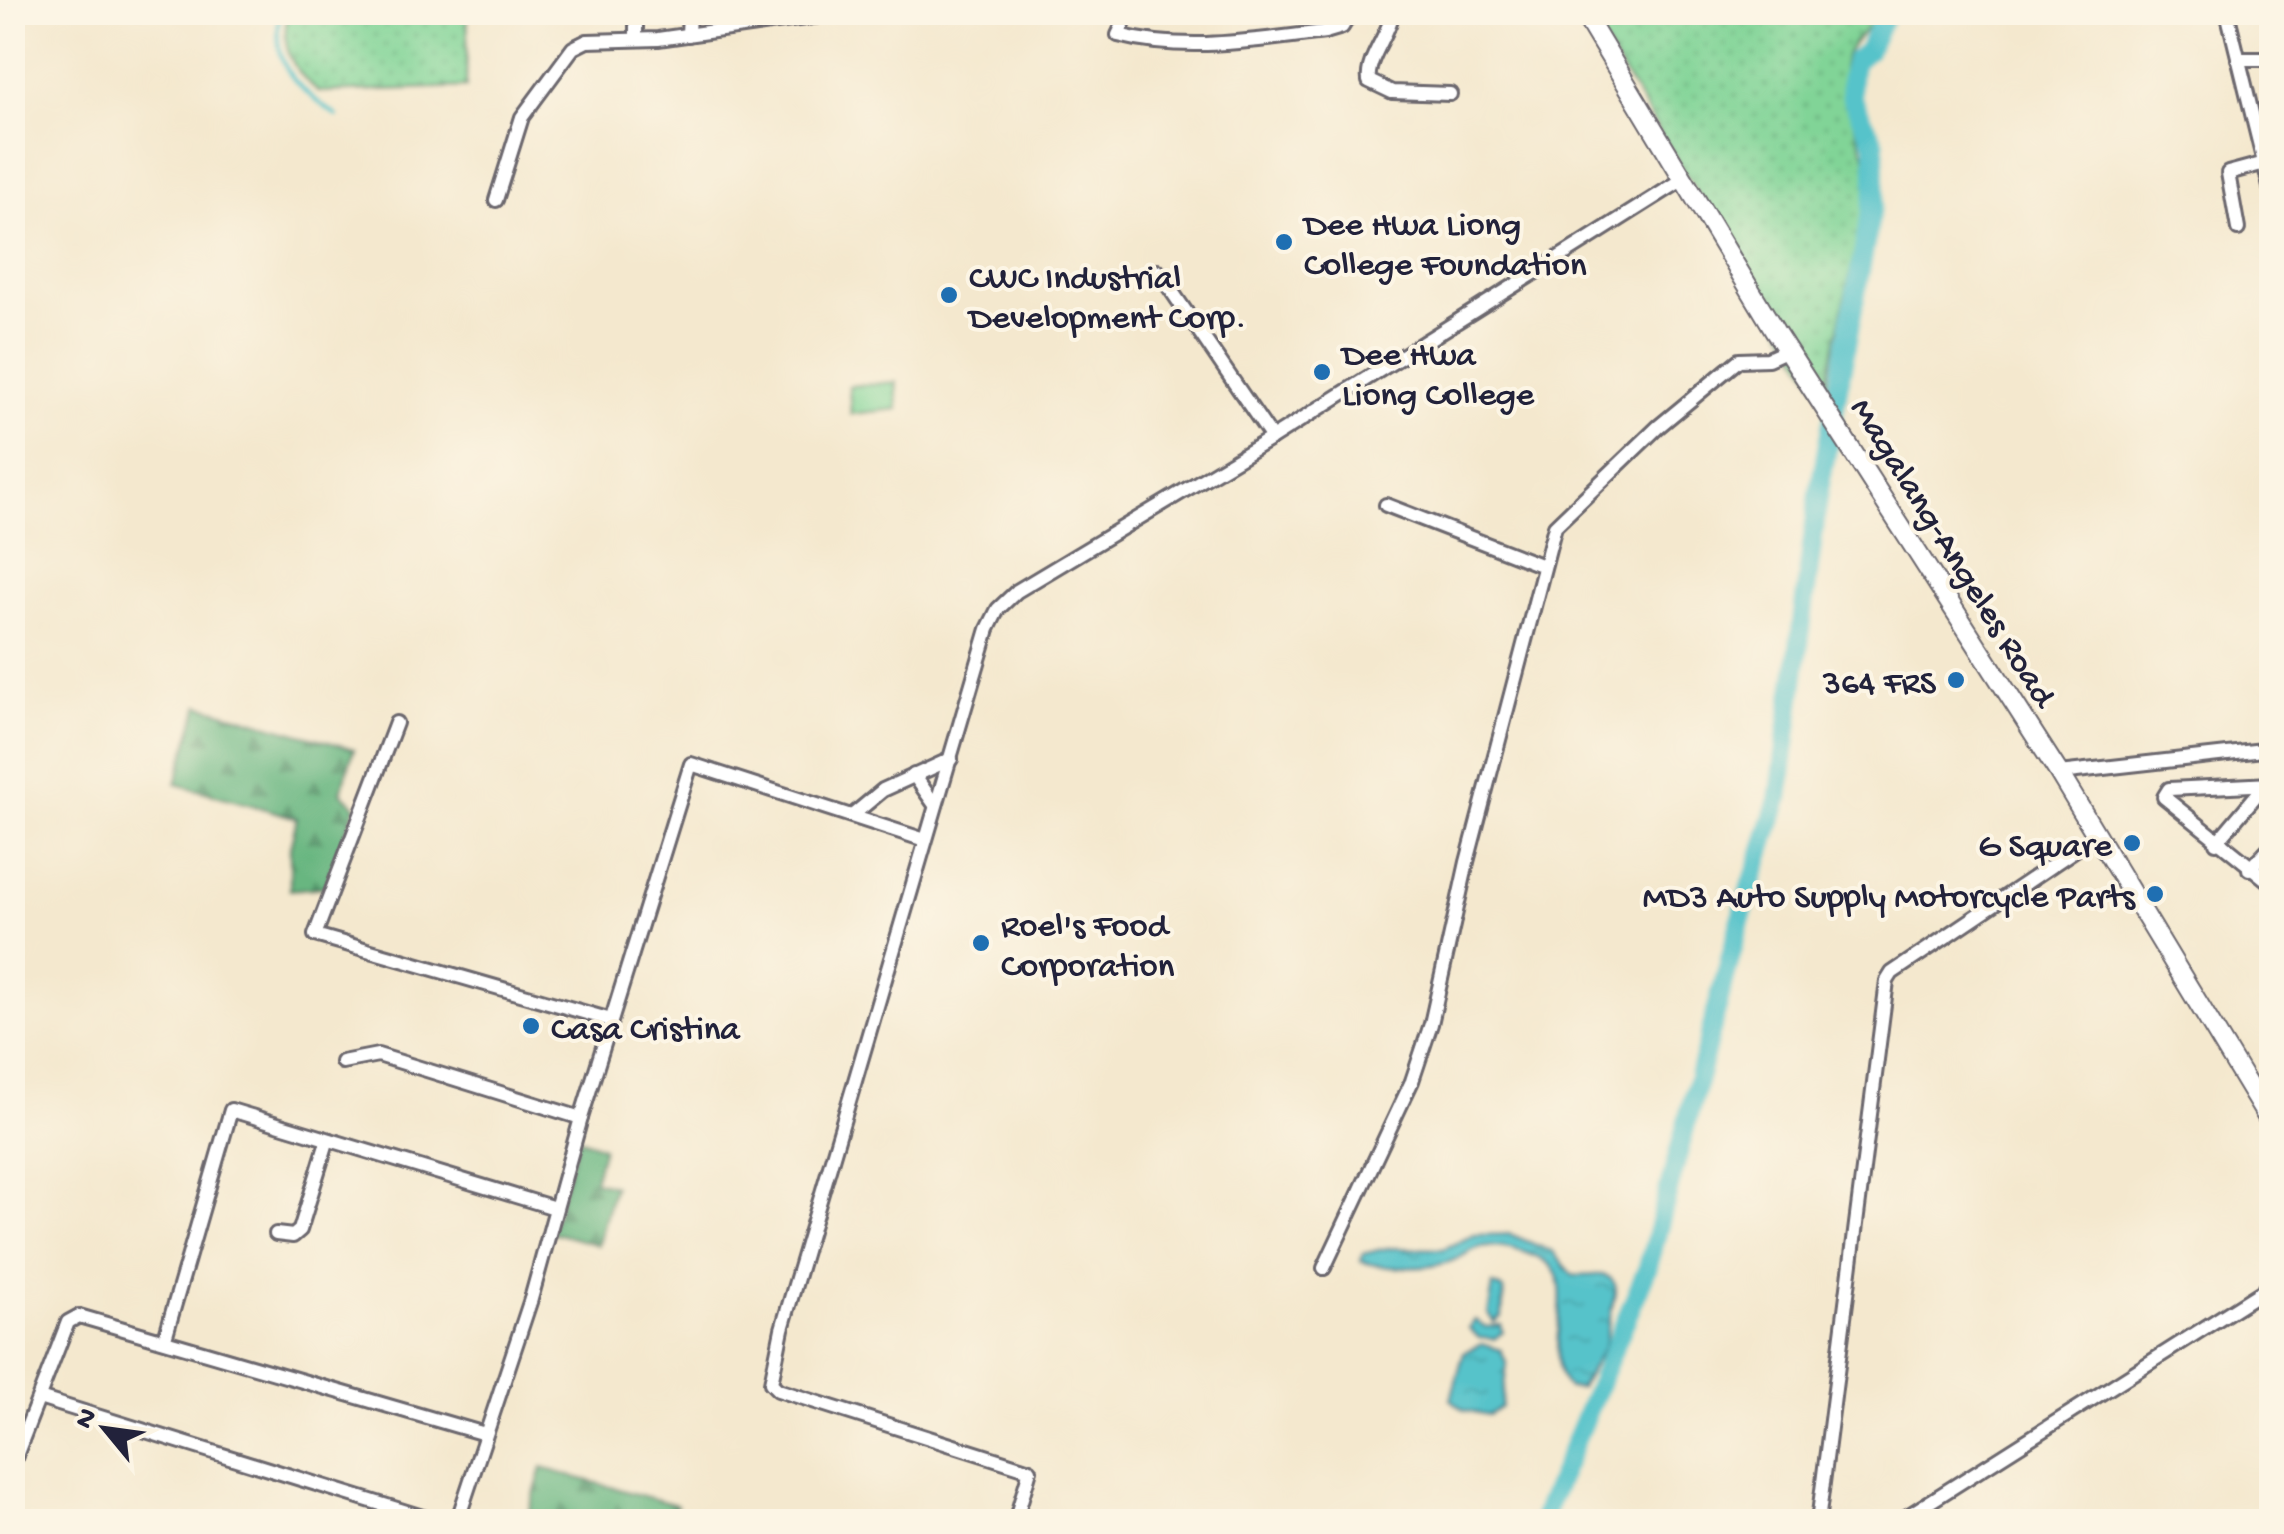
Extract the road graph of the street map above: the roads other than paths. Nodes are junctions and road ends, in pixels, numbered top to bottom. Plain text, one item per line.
1 (636, 12) edge
2 (689, 12) edge
3 (848, 12) edge
4 (1129, 12) edge
5 (1351, 12) edge
6 (1394, 12) edge
7 (1583, 12) edge
8 (2228, 12) edge
9 (755, 18) edge
10 (688, 35) junction
11 (636, 38) junction
12 (2272, 58) edge
13 (2238, 60) junction
14 (1450, 94) dead end
15 (2266, 164) junction
16 (1682, 180) junction
17 (2272, 195) edge
18 (496, 200) dead end
19 (2238, 229) dead end
20 (1158, 271) dead end
21 (1788, 350) junction
22 (1272, 438) junction
23 (1386, 504) dead end
24 (1543, 566) junction
25 (396, 723) dead end
26 (2272, 753) edge
27 (951, 758) junction
28 (914, 775) junction
29 (2061, 777) junction
30 (2268, 784) edge
31 (936, 805) junction
32 (853, 814) junction
33 (2094, 837) junction
34 (925, 840) junction
35 (2216, 843) junction
36 (2272, 845) edge
37 (2249, 869) junction
38 (2272, 884) edge
39 (611, 1020) junction
40 (342, 1062) dead end
41 (580, 1118) junction
42 (2272, 1125) edge
43 (327, 1142) junction
44 (555, 1208) junction
45 (276, 1234) dead end
46 (1324, 1268) dead end
47 (2272, 1285) edge
48 (165, 1338) junction
49 (39, 1398) junction
50 (485, 1434) junction
51 (12, 1466) edge
52 (439, 1522) edge
53 (457, 1522) edge
54 (1015, 1522) edge
55 (1818, 1522) edge
56 (1898, 1522) edge

1 - 11 street
2 - 10 street
3 - 9 street
4 - 5 street
6 - 14 street
7 - 16 main road, Magalang-Angeles Road
8 - 13 street
9 - 10 street
10 - 11 street
11 - 18 street
12 - 13 street
13 - 15 street
15 - 17 street
15 - 19 street
16 - 21 main road, Magalang-Angeles Road
16 - 22 street
20 - 22 street
21 - 24 street
21 - 29 main road, Magalang-Angeles Road
22 - 27 street
23 - 24 street
24 - 46 street
25 - 39 street
26 - 29 street
27 - 28 street
27 - 31 street
28 - 31 street
28 - 32 street
29 - 33 main road, Magalang-Angeles Road
30 - 35 street
30 - 35 street
31 - 34 street
32 - 34 street
32 - 39 street
33 - 42 main road, Magalang-Angeles Road
33 - 55 street
34 - 54 street
35 - 37 street
36 - 37 street
37 - 38 street
39 - 41 street
40 - 41 street
41 - 44 street
43 - 44 street
43 - 45 street
43 - 48 street
44 - 50 street
47 - 56 street
48 - 49 street
48 - 50 street
49 - 51 street
49 - 52 street
50 - 53 street

